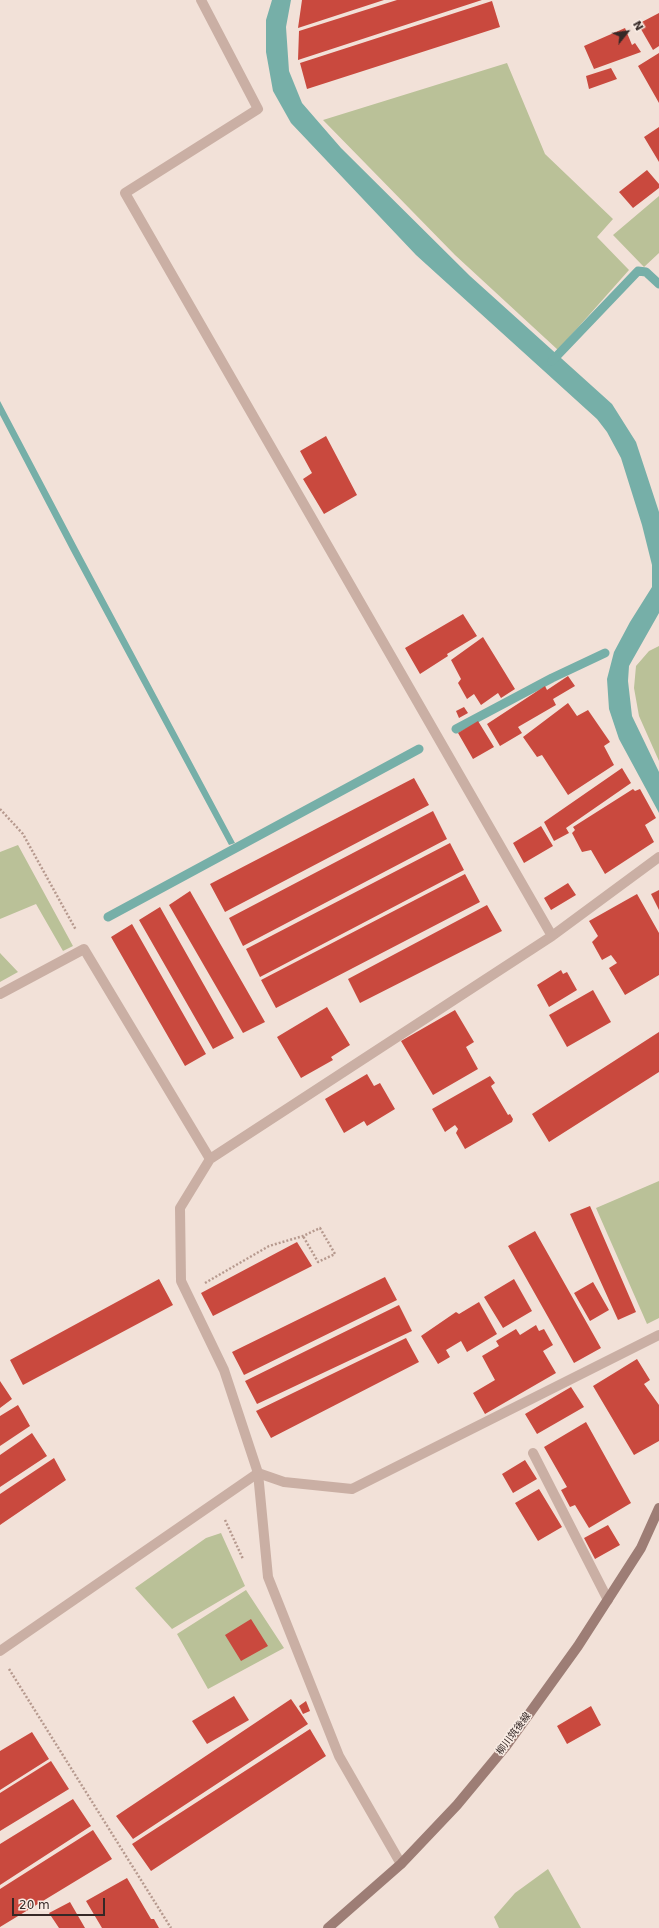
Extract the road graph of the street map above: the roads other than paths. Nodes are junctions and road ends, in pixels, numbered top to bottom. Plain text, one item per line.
1 (201, 0) edge
2 (659, 857) edge
3 (552, 936) junction
4 (0, 994) edge
5 (210, 1159) junction
6 (659, 1335) edge
7 (533, 1453) dead end
8 (258, 1473) junction
9 (659, 1508) edge
10 (608, 1600) junction
11 (0, 1651) edge
12 (401, 1864) junction
13 (328, 1928) edge

1 - 3 street
2 - 3 street
3 - 5 street
4 - 5 street
5 - 8 street
6 - 8 street
7 - 10 street
8 - 11 street
8 - 12 street
9 - 10 main road, 柳川筑後線
10 - 12 main road, 柳川筑後線
12 - 13 main road, 柳川筑後線

